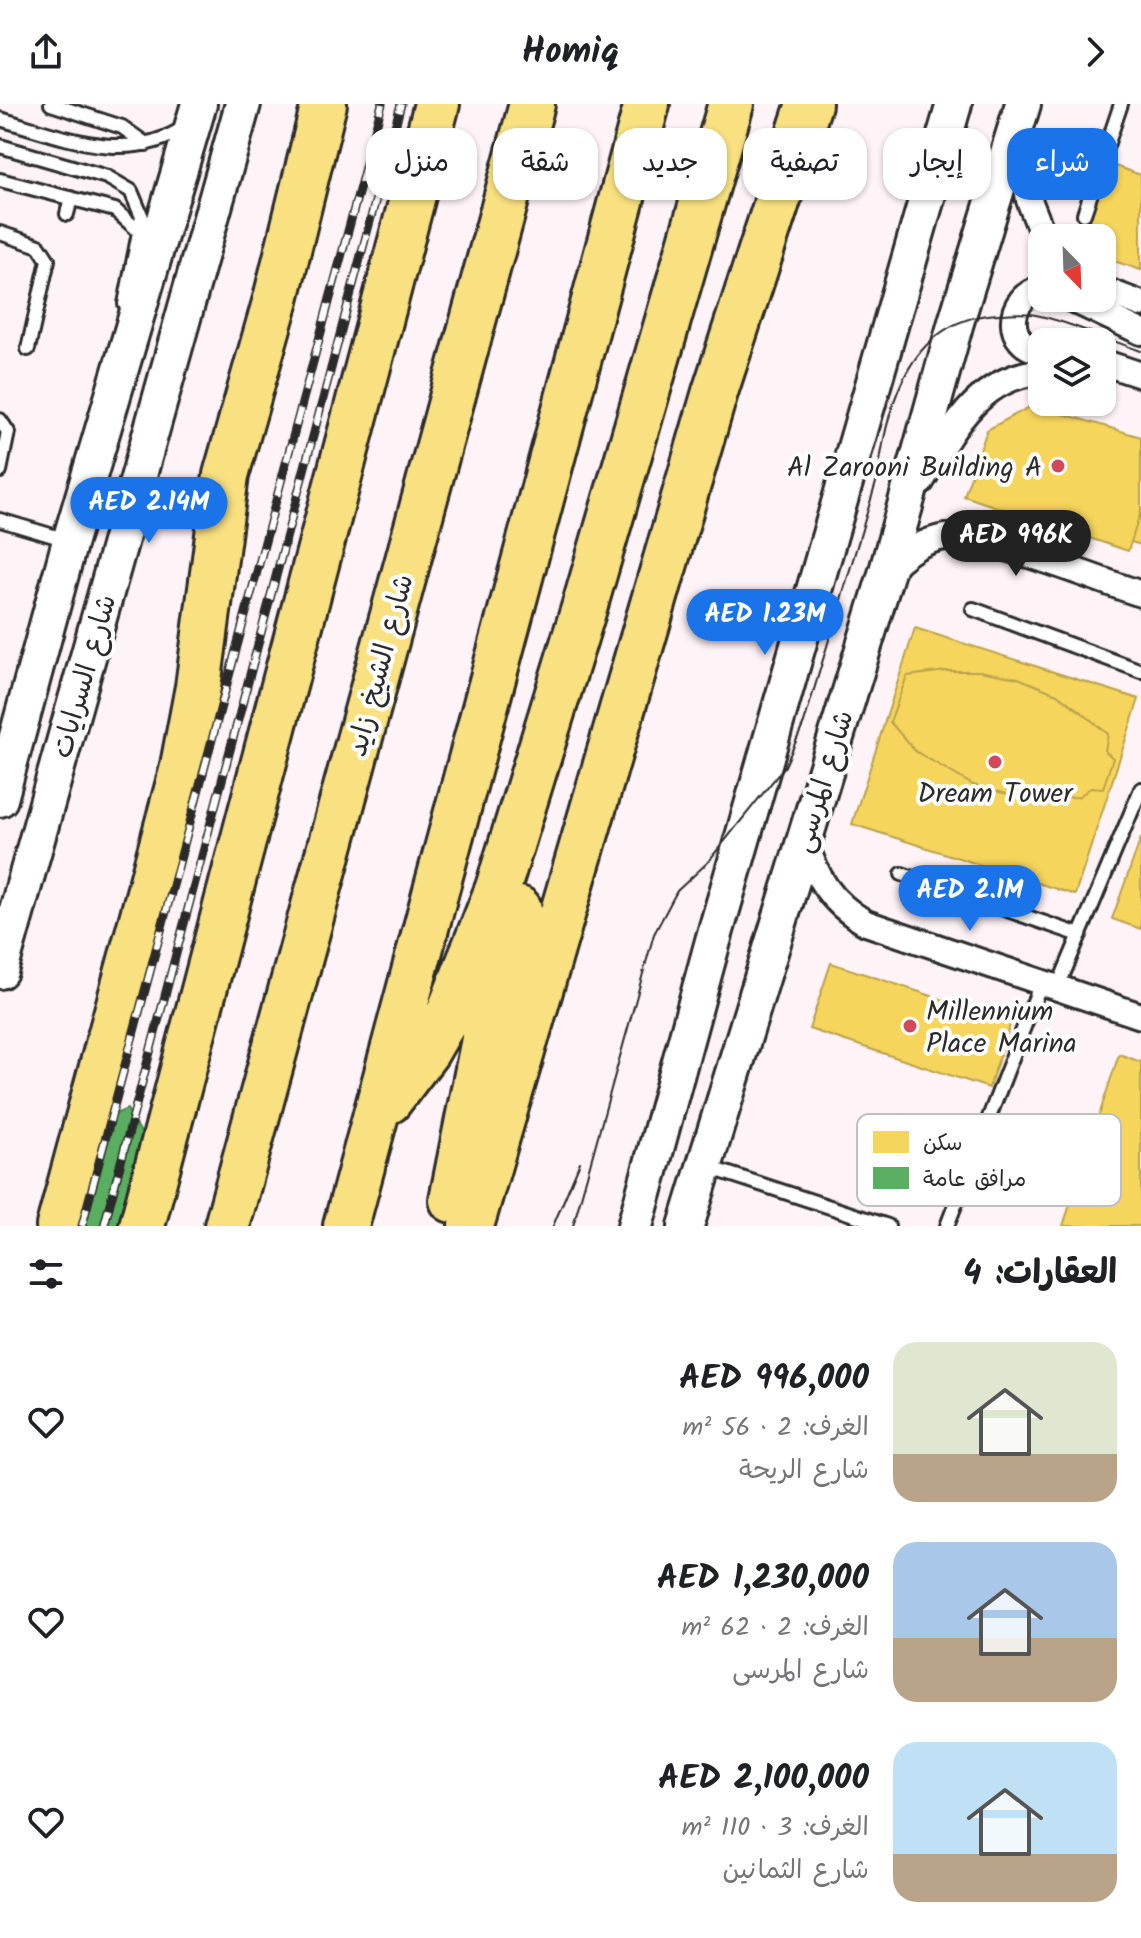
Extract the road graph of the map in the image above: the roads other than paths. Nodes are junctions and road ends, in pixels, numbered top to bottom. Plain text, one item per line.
1 (51, 104) edge
2 (103, 104) edge
3 (243, 104) edge
4 (324, 104) edge
5 (437, 104) edge
6 (532, 104) edge
7 (647, 104) edge
8 (731, 104) edge
9 (809, 104) edge
10 (954, 104) edge
11 (1121, 104) edge
12 (197, 112) edge
13 (1020, 114) edge
14 (0, 119) edge
15 (99, 119) junction
16 (146, 144) junction
17 (0, 146) edge
18 (4, 181) edge
19 (5, 196) dead end
20 (71, 198) junction
21 (167, 209) junction
22 (67, 214) dead end
23 (1084, 214) dead end
24 (210, 222) junction
25 (1038, 224) edge
26 (140, 232) junction
27 (0, 233) edge
28 (1028, 292) edge
29 (1116, 294) edge
30 (1141, 304) edge
31 (1099, 312) edge
32 (1141, 332) edge
33 (127, 341) junction
34 (1028, 345) edge
35 (28, 349) dead end
36 (1116, 367) edge
37 (1028, 375) edge
38 (1141, 375) edge
39 (1116, 382) edge
40 (1141, 389) edge
41 (0, 420) edge
42 (0, 471) edge
43 (903, 512) junction
44 (0, 520) edge
45 (70, 541) junction
46 (887, 571) junction
47 (1141, 594) edge
48 (585, 605) junction
49 (973, 609) dead end
50 (1141, 671) edge
51 (9, 744) edge
52 (1141, 789) edge
53 (0, 799) edge
54 (804, 838) junction
55 (902, 874) dead end
56 (1080, 935) junction
57 (0, 971) edge
58 (1049, 986) junction
59 (1141, 1016) edge
60 (995, 1114) edge
61 (378, 1115) junction
62 (704, 1166) junction
63 (956, 1206) edge
64 (59, 1226) edge
65 (142, 1226) edge
66 (227, 1226) edge
67 (346, 1226) edge
68 (447, 1226) edge
69 (471, 1226) edge
70 (635, 1226) edge
71 (686, 1226) edge
72 (888, 1226) edge
73 (947, 1226) edge

1 - 15 lane
2 - 15 lane
3 - 24 main road, شارع السرايات
4 - 64 highway
5 - 65 highway
6 - 66 highway, شارع الشيخ زايد
7 - 61 highway
8 - 48 highway
9 - 69 highway
10 - 70 main road
11 - 23 lane
12 - 16 lane
12 - 21 main road, شارع السرايات
13 - 25 street
13 - 43 main road, شارع المرسى
14 - 16 lane
15 - 16 lane
17 - 26 lane
18 - 19 lane
18 - 20 lane
20 - 22 lane
20 - 26 lane
21 - 24 main road
21 - 33 main road, شارع السرايات
24 - 57 main road, شارع السرايات
26 - 33 lane
27 - 35 lane
28 - 34 street
29 - 30 street
31 - 32 street
33 - 45 main road, شارع السرايات
36 - 38 street
37 - 43 street
39 - 40 street
41 - 42 lane
43 - 46 main road, شارع المرسى
44 - 45 lane
45 - 51 main road, شارع السرايات
46 - 47 street
46 - 54 main road, شارع المرسى
48 - 61 highway
48 - 68 highway
49 - 50 lane
51 - 53 main road, شارع السرايات
52 - 56 lane
54 - 58 street
54 - 62 main road, شارع المرسى
55 - 56 lane
56 - 58 lane
58 - 59 street
58 - 60 lane
61 - 67 highway
62 - 71 main road, شارع المرسى
62 - 72 lane
63 - 73 lane

